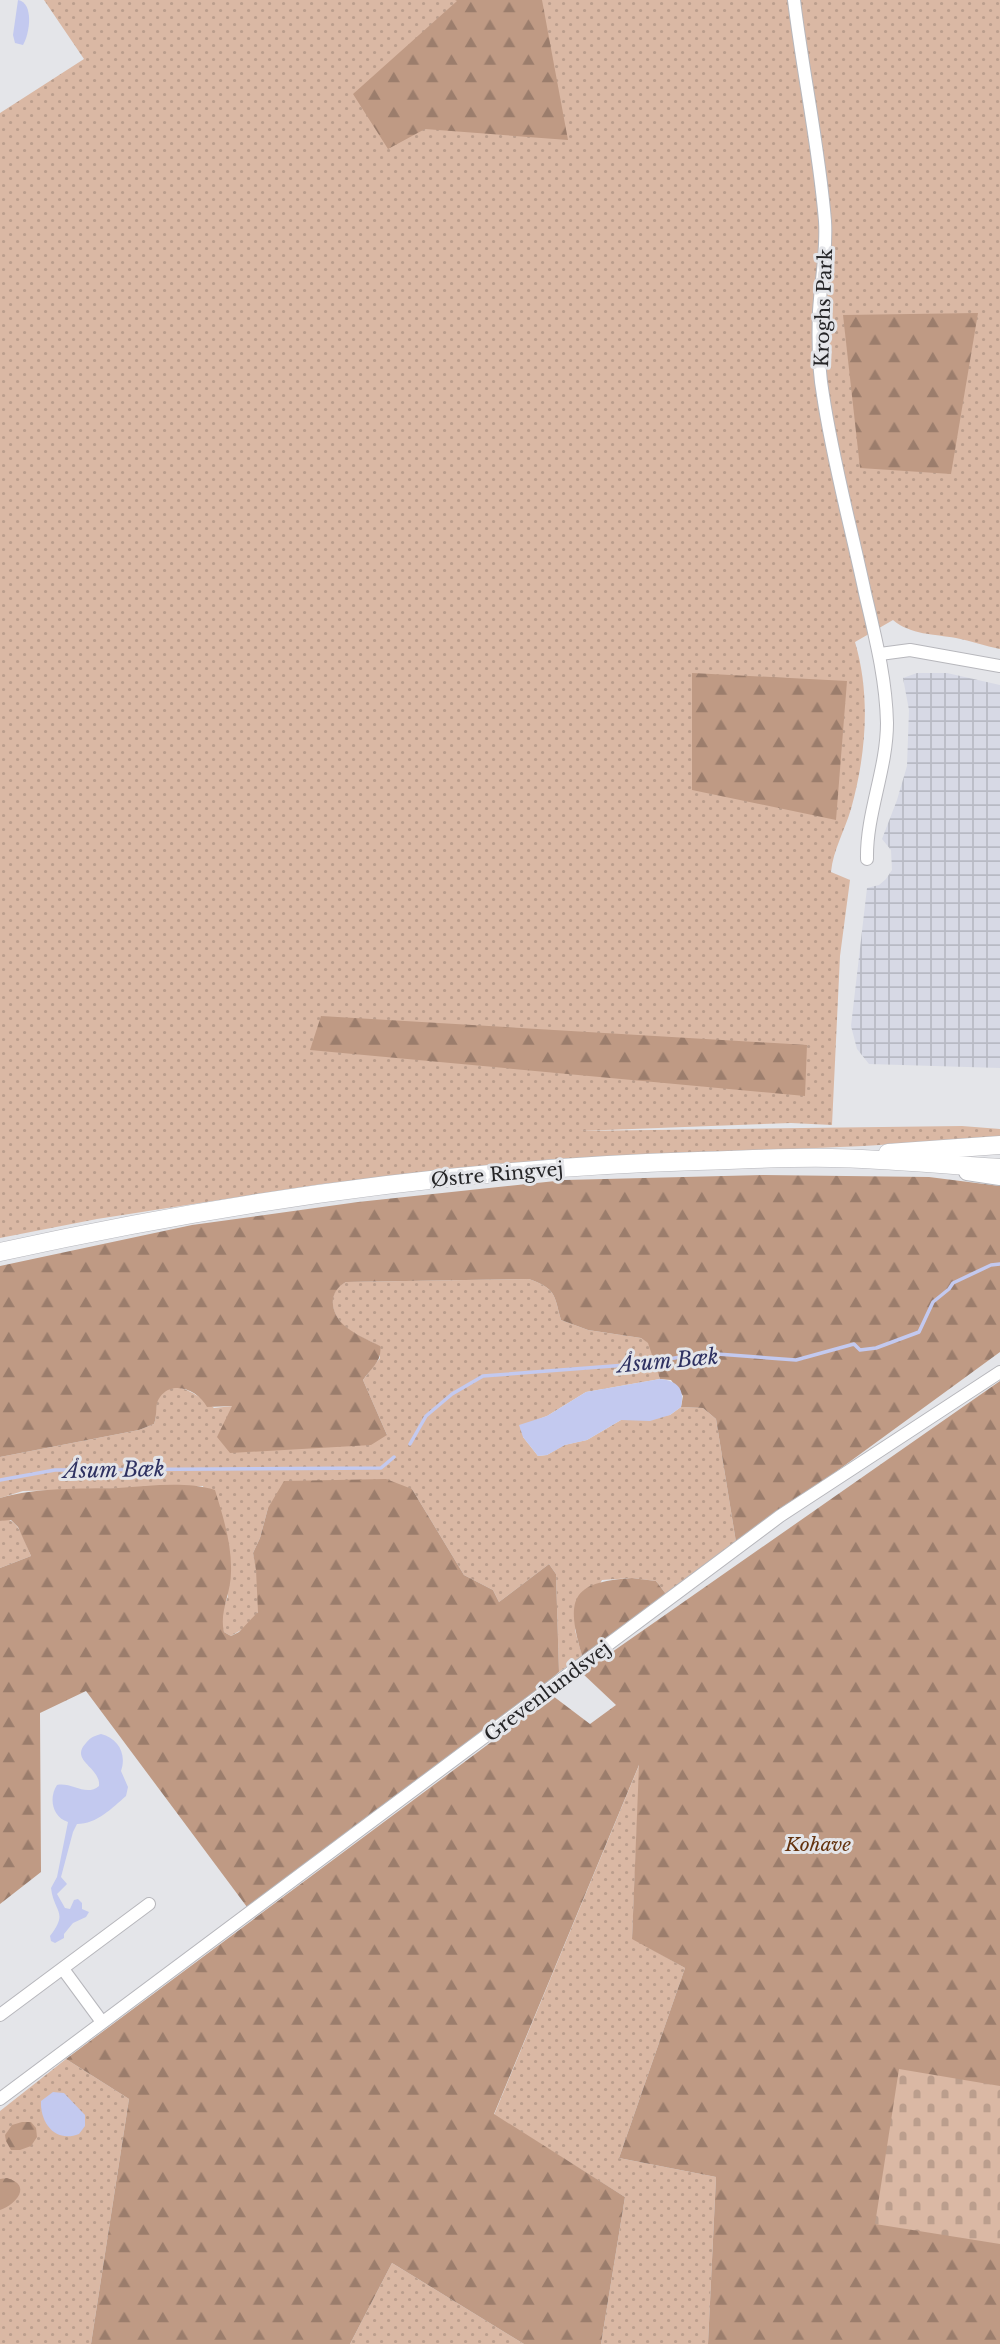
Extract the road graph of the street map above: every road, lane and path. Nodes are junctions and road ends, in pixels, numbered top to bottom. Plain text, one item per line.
1 (794, 0) edge
2 (880, 654) junction
3 (1000, 666) edge
4 (867, 859) dead end
5 (1000, 1145) edge
6 (829, 1158) junction
7 (938, 1164) junction
8 (1000, 1168) edge
9 (1000, 1177) edge
10 (94, 1231) junction
11 (0, 1243) edge
12 (0, 1252) edge
13 (1000, 1372) edge
14 (149, 1905) dead end
15 (63, 1969) junction
16 (0, 2015) edge
17 (102, 2022) junction
18 (0, 2099) edge

1 - 2 street, Kroghs Park
2 - 3 street
2 - 4 street, Kroghs Park
5 - 6 main road
6 - 7 main road, Østre Ringvej
6 - 10 main road, Østre Ringvej
7 - 8 main road, Østre Ringvej
7 - 9 street
10 - 11 main road
10 - 12 main road, Østre Ringvej
13 - 17 street, Grevenlundsvej
14 - 15 street
15 - 16 street
15 - 17 street
17 - 18 street, Grevenlundsvej

